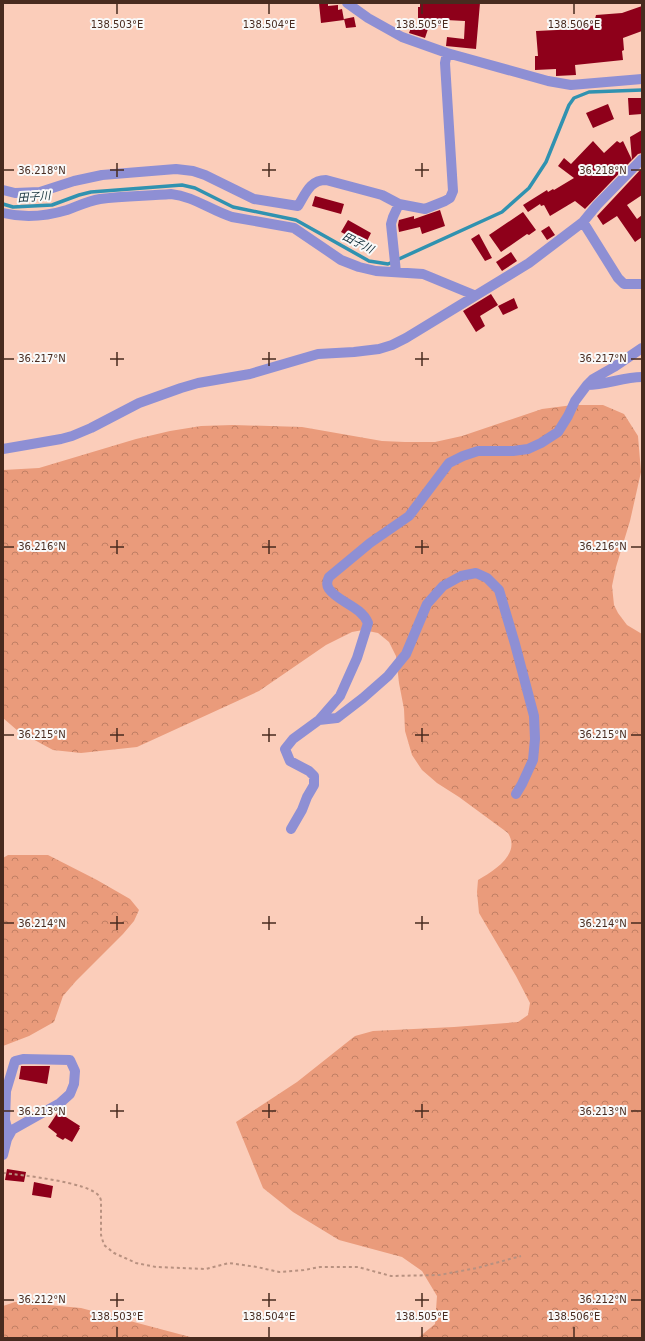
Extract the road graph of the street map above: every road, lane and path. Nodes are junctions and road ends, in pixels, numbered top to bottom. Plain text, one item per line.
1 (347, 3) edge
2 (447, 53) junction
3 (642, 79) edge
4 (642, 159) edge
5 (3, 190) edge
6 (399, 204) junction
7 (3, 213) edge
8 (583, 222) junction
9 (396, 270) junction
10 (642, 284) edge
11 (474, 295) junction
12 (642, 348) edge
13 (642, 377) edge
14 (587, 385) junction
15 (3, 449) edge
16 (319, 720) junction
17 (516, 794) dead end
18 (291, 830) dead end
19 (6, 1132) edge
20 (3, 1154) edge
21 (3, 1173) edge
22 (521, 1256) dead end

1 - 2 street
2 - 3 street
2 - 6 street
4 - 8 street
5 - 6 street
6 - 9 street
7 - 9 street
8 - 10 street
8 - 11 street
9 - 11 street
11 - 15 street
12 - 14 street
13 - 14 street
14 - 16 street
16 - 17 street
16 - 18 street
19 - 19 street
19 - 20 street
21 - 22 path

